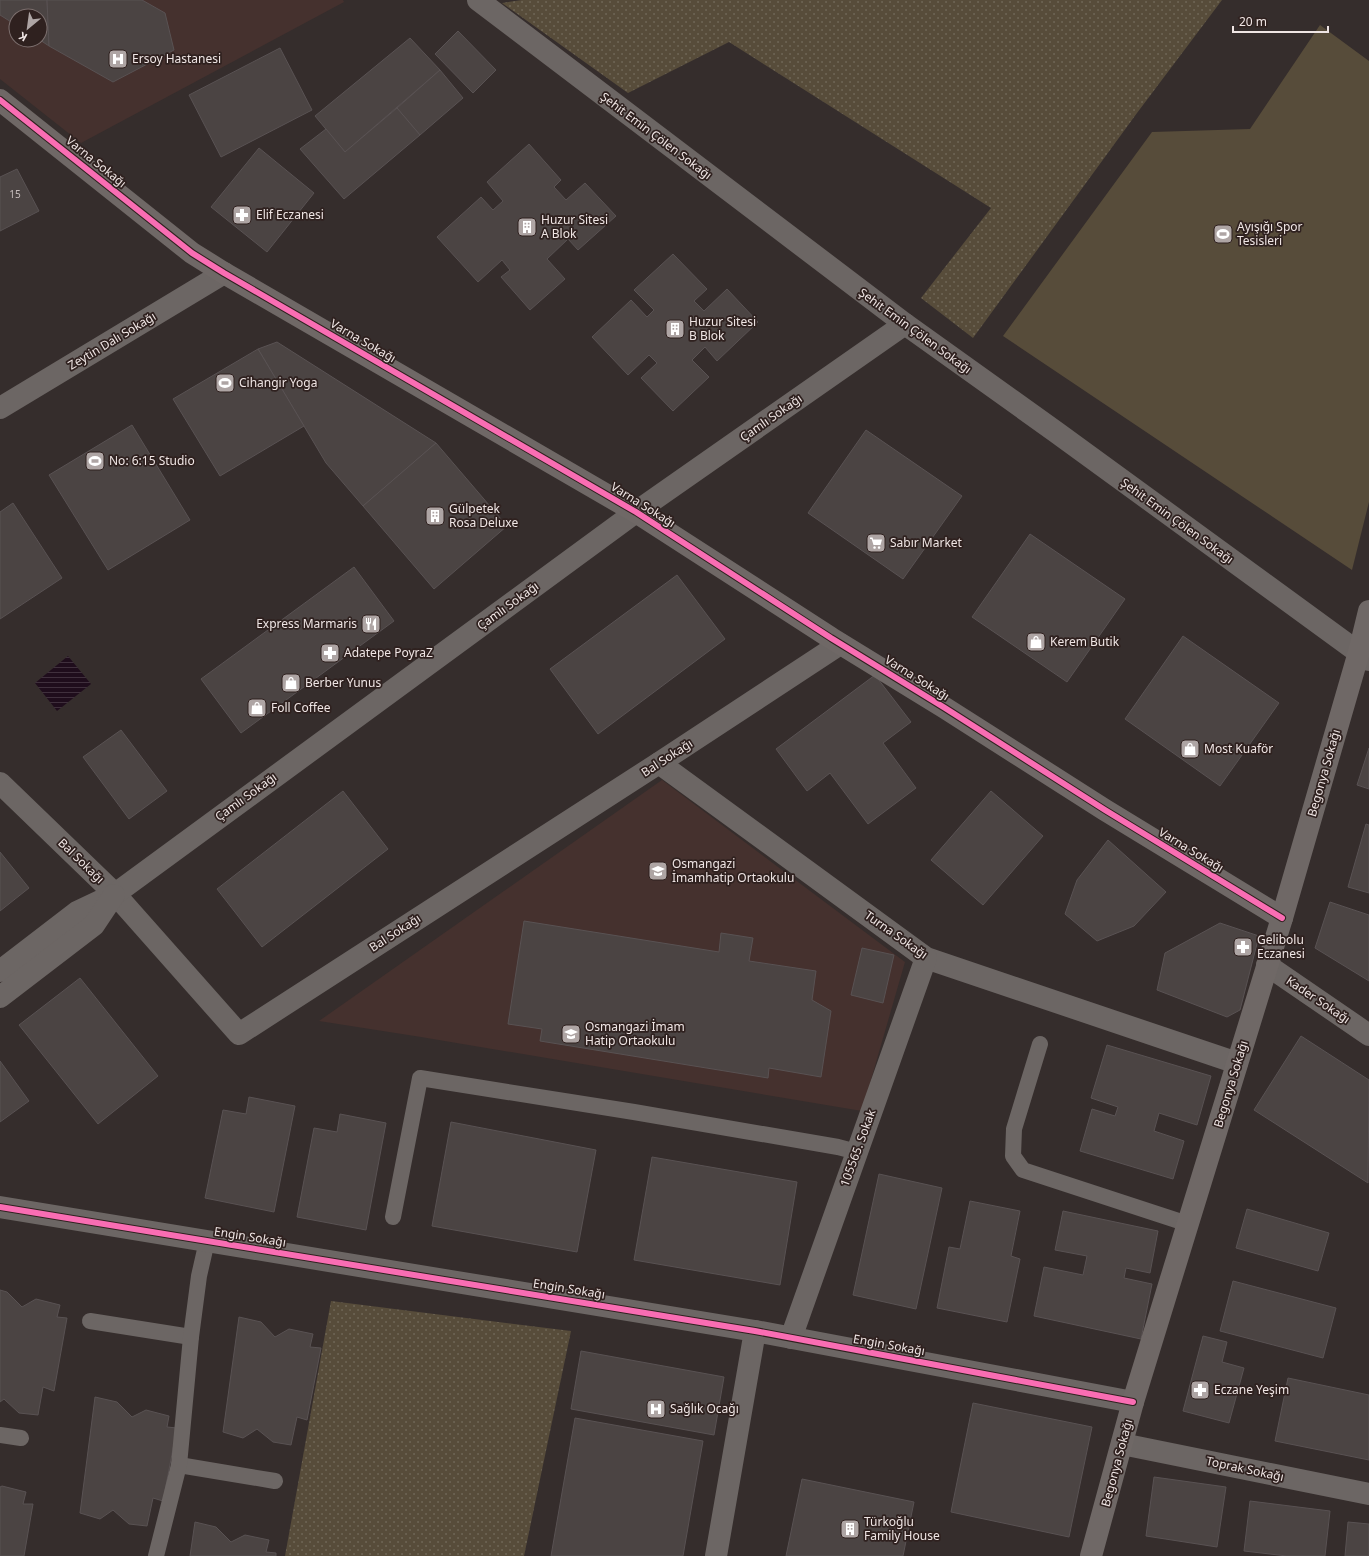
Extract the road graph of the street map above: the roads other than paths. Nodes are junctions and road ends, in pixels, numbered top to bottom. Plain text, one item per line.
1 (478, 0) edge
2 (0, 100) edge
3 (224, 273) junction
4 (905, 324) junction
5 (0, 408) edge
6 (636, 512) junction
7 (1369, 611) edge
8 (840, 644) junction
9 (1364, 656) edge
10 (659, 762) junction
11 (0, 783) edge
12 (115, 894) junction
13 (1282, 918) junction
14 (926, 958) junction
15 (1267, 965) junction
16 (0, 971) edge
17 (0, 997) edge
18 (1369, 1035) edge
19 (1040, 1044) dead end
20 (1237, 1063) junction
21 (857, 1152) junction
22 (0, 1207) edge
23 (393, 1217) dead end
24 (1188, 1224) junction
25 (206, 1241) junction
26 (90, 1321) dead end
27 (755, 1331) junction
28 (190, 1337) junction
29 (791, 1338) junction
30 (1133, 1402) junction
31 (0, 1435) edge
32 (21, 1438) dead end
33 (1122, 1444) junction
34 (179, 1465) junction
35 (275, 1481) dead end
36 (1369, 1494) edge
37 (156, 1556) edge
38 (716, 1556) edge
39 (1091, 1556) edge

1 - 4 street, Şehit Emin Çölen Sokağı
2 - 3 street, Varna Sokağı
3 - 5 street, Zeytin Dalı Sokağı
3 - 6 street, Varna Sokağı
4 - 6 street, Çamlı Sokağı
4 - 9 street, Şehit Emin Çölen Sokağı
6 - 8 street, Varna Sokağı
6 - 12 street, Çamlı Sokağı
7 - 9 street, Begonya Sokağı
8 - 10 street, Bal Sokağı
8 - 13 street, Varna Sokağı
9 - 13 street, Begonya Sokağı
10 - 12 street, Bal Sokağı
10 - 14 street, Turna Sokağı
11 - 12 street, Bal Sokağı
12 - 16 street, Çamlı Sokağı
12 - 17 street, Çamlı Sokağı
13 - 15 street, Begonya Sokağı
14 - 20 street, Turna Sokağı
14 - 21 street, 105565. Sokak
15 - 18 street, Kader Sokağı
15 - 20 street, Begonya Sokağı
19 - 24 lane
20 - 24 street, Begonya Sokağı
21 - 23 lane
21 - 29 street, 105565. Sokak
22 - 25 street, Engin Sokağı
24 - 30 street, Begonya Sokağı
25 - 27 street, Engin Sokağı
25 - 28 lane
26 - 28 lane
27 - 29 street, Engin Sokağı
27 - 38 street
28 - 34 lane
29 - 30 street, Engin Sokağı
30 - 33 street, Begonya Sokağı
31 - 32 lane
33 - 36 street, Toprak Sokağı
33 - 39 street, Begonya Sokağı
34 - 35 lane
34 - 37 lane

